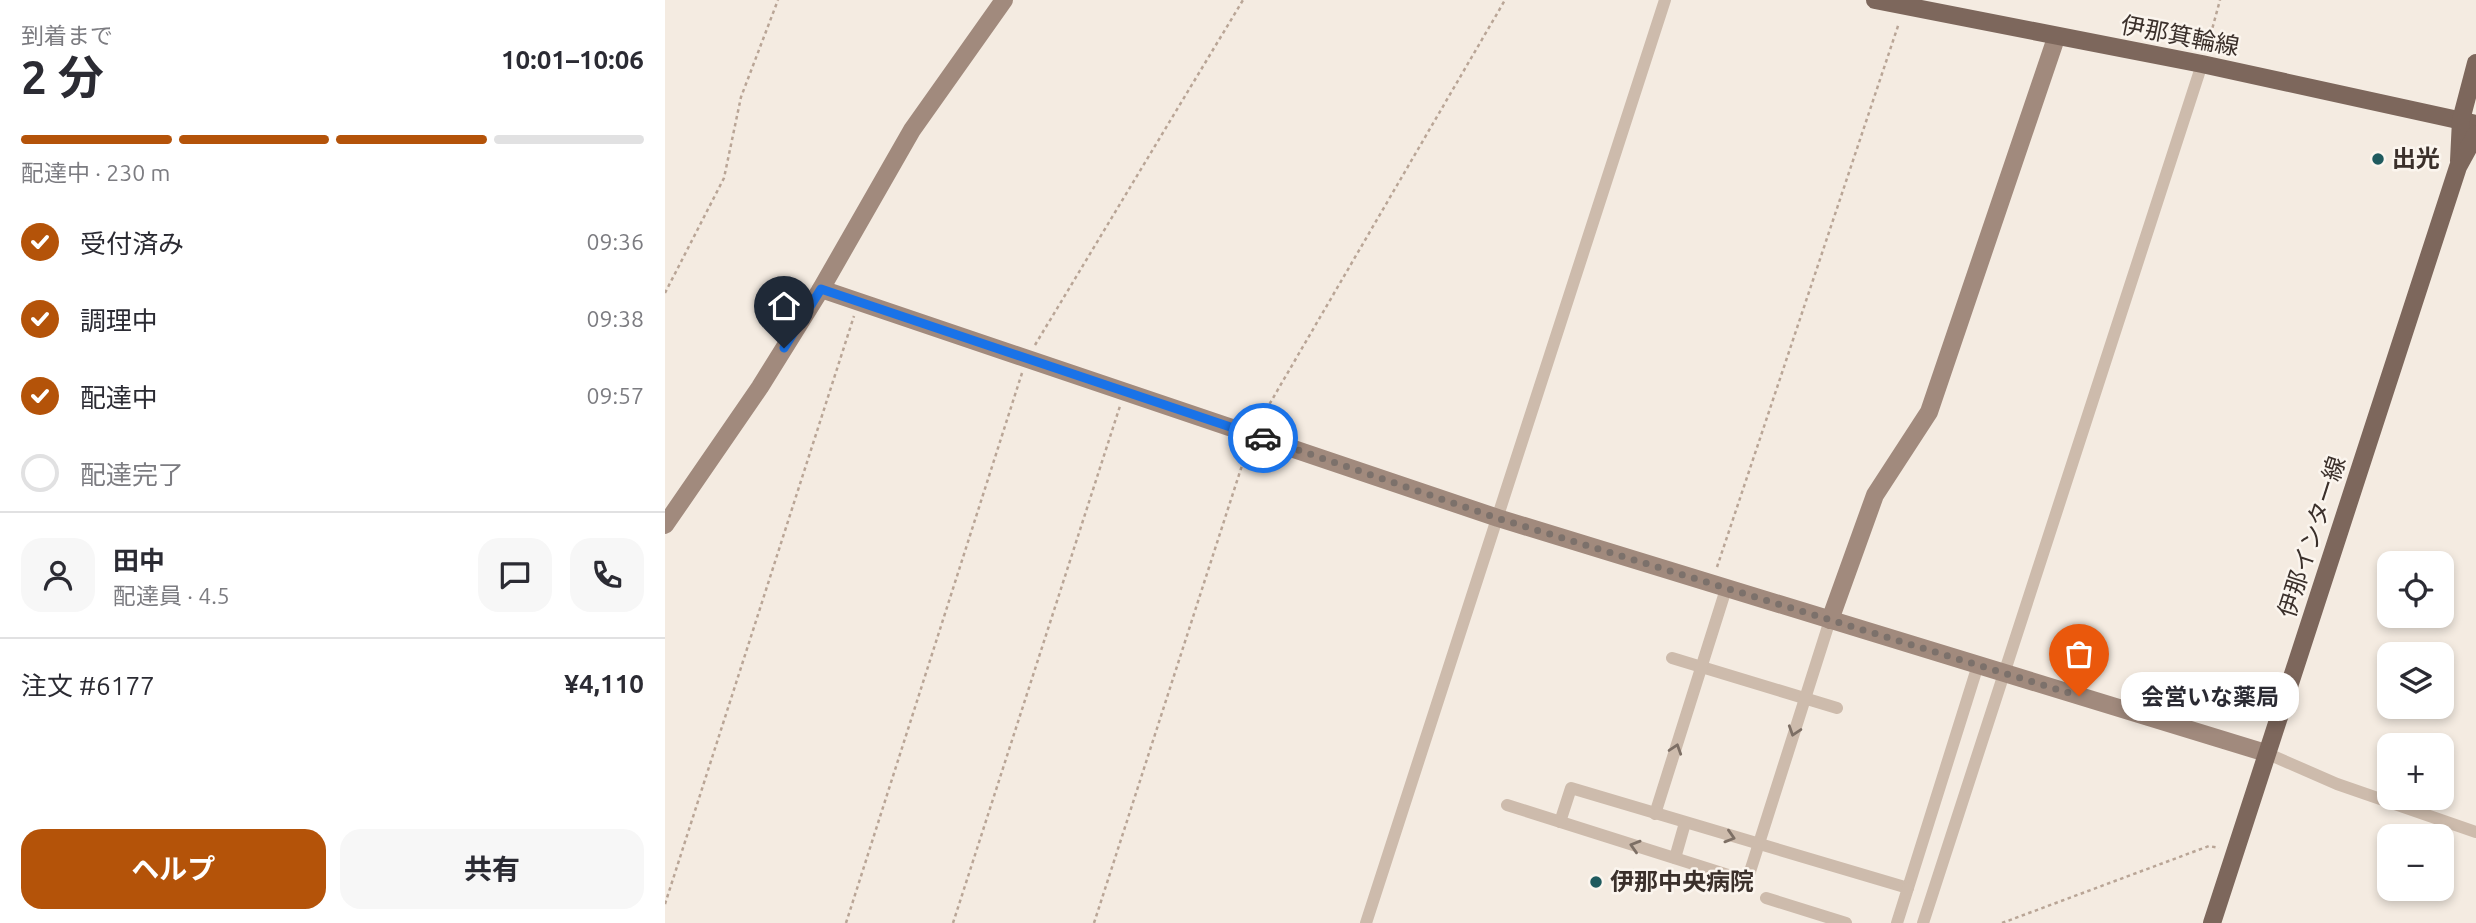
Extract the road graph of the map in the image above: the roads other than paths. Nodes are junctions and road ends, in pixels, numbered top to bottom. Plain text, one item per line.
1 (1004, 0) edge
2 (1665, 0) edge
3 (1875, 0) edge
4 (1939, 6) edge
5 (2056, 38) junction
6 (2476, 63) edge
7 (2202, 64) junction
8 (2468, 122) edge
9 (2476, 134) edge
10 (2458, 167) junction
11 (821, 289) junction
12 (1497, 518) junction
13 (665, 525) edge
14 (1718, 587) junction
15 (1830, 620) junction
16 (1672, 658) dead end
17 (1978, 665) junction
18 (1702, 667) junction
19 (2005, 673) junction
20 (1804, 698) junction
21 (1837, 708) dead end
22 (2266, 753) junction
23 (1507, 805) dead end
24 (1655, 814) junction
25 (1560, 822) junction
26 (1685, 823) junction
27 (2476, 832) edge
28 (1757, 845) junction
29 (1675, 858) junction
30 (1908, 888) junction
31 (1766, 898) dead end
32 (1366, 923) edge
33 (1846, 923) edge
34 (1897, 923) edge
35 (1923, 923) edge
36 (2212, 923) edge

1 - 11 street
2 - 12 street
3 - 4 main road, 伊那箕輪線
4 - 5 main road, 伊那箕輪線
5 - 7 main road, 伊那箕輪線
5 - 15 street
6 - 8 main road, 伊那インター線
7 - 8 main road, 伊那箕輪線
7 - 19 street
8 - 10 main road, 伊那インター線
9 - 10 main road, 伊那インター線
10 - 22 main road, 伊那インター線
11 - 12 street
11 - 13 street
12 - 14 street
12 - 32 street
14 - 15 street
14 - 18 street
15 - 17 street
15 - 20 street
16 - 18 street
17 - 19 street
17 - 30 street
18 - 20 street
24 -> 18 street
19 - 22 street
19 - 35 street
20 - 21 street
20 -> 28 street
22 - 27 street
22 - 36 main road, 伊那インター線
23 - 25 street
24 - 25 street
24 - 26 street
29 -> 25 street
26 -> 28 street
26 - 29 street
28 - 29 street
28 - 30 street
30 - 34 street
31 - 33 street

